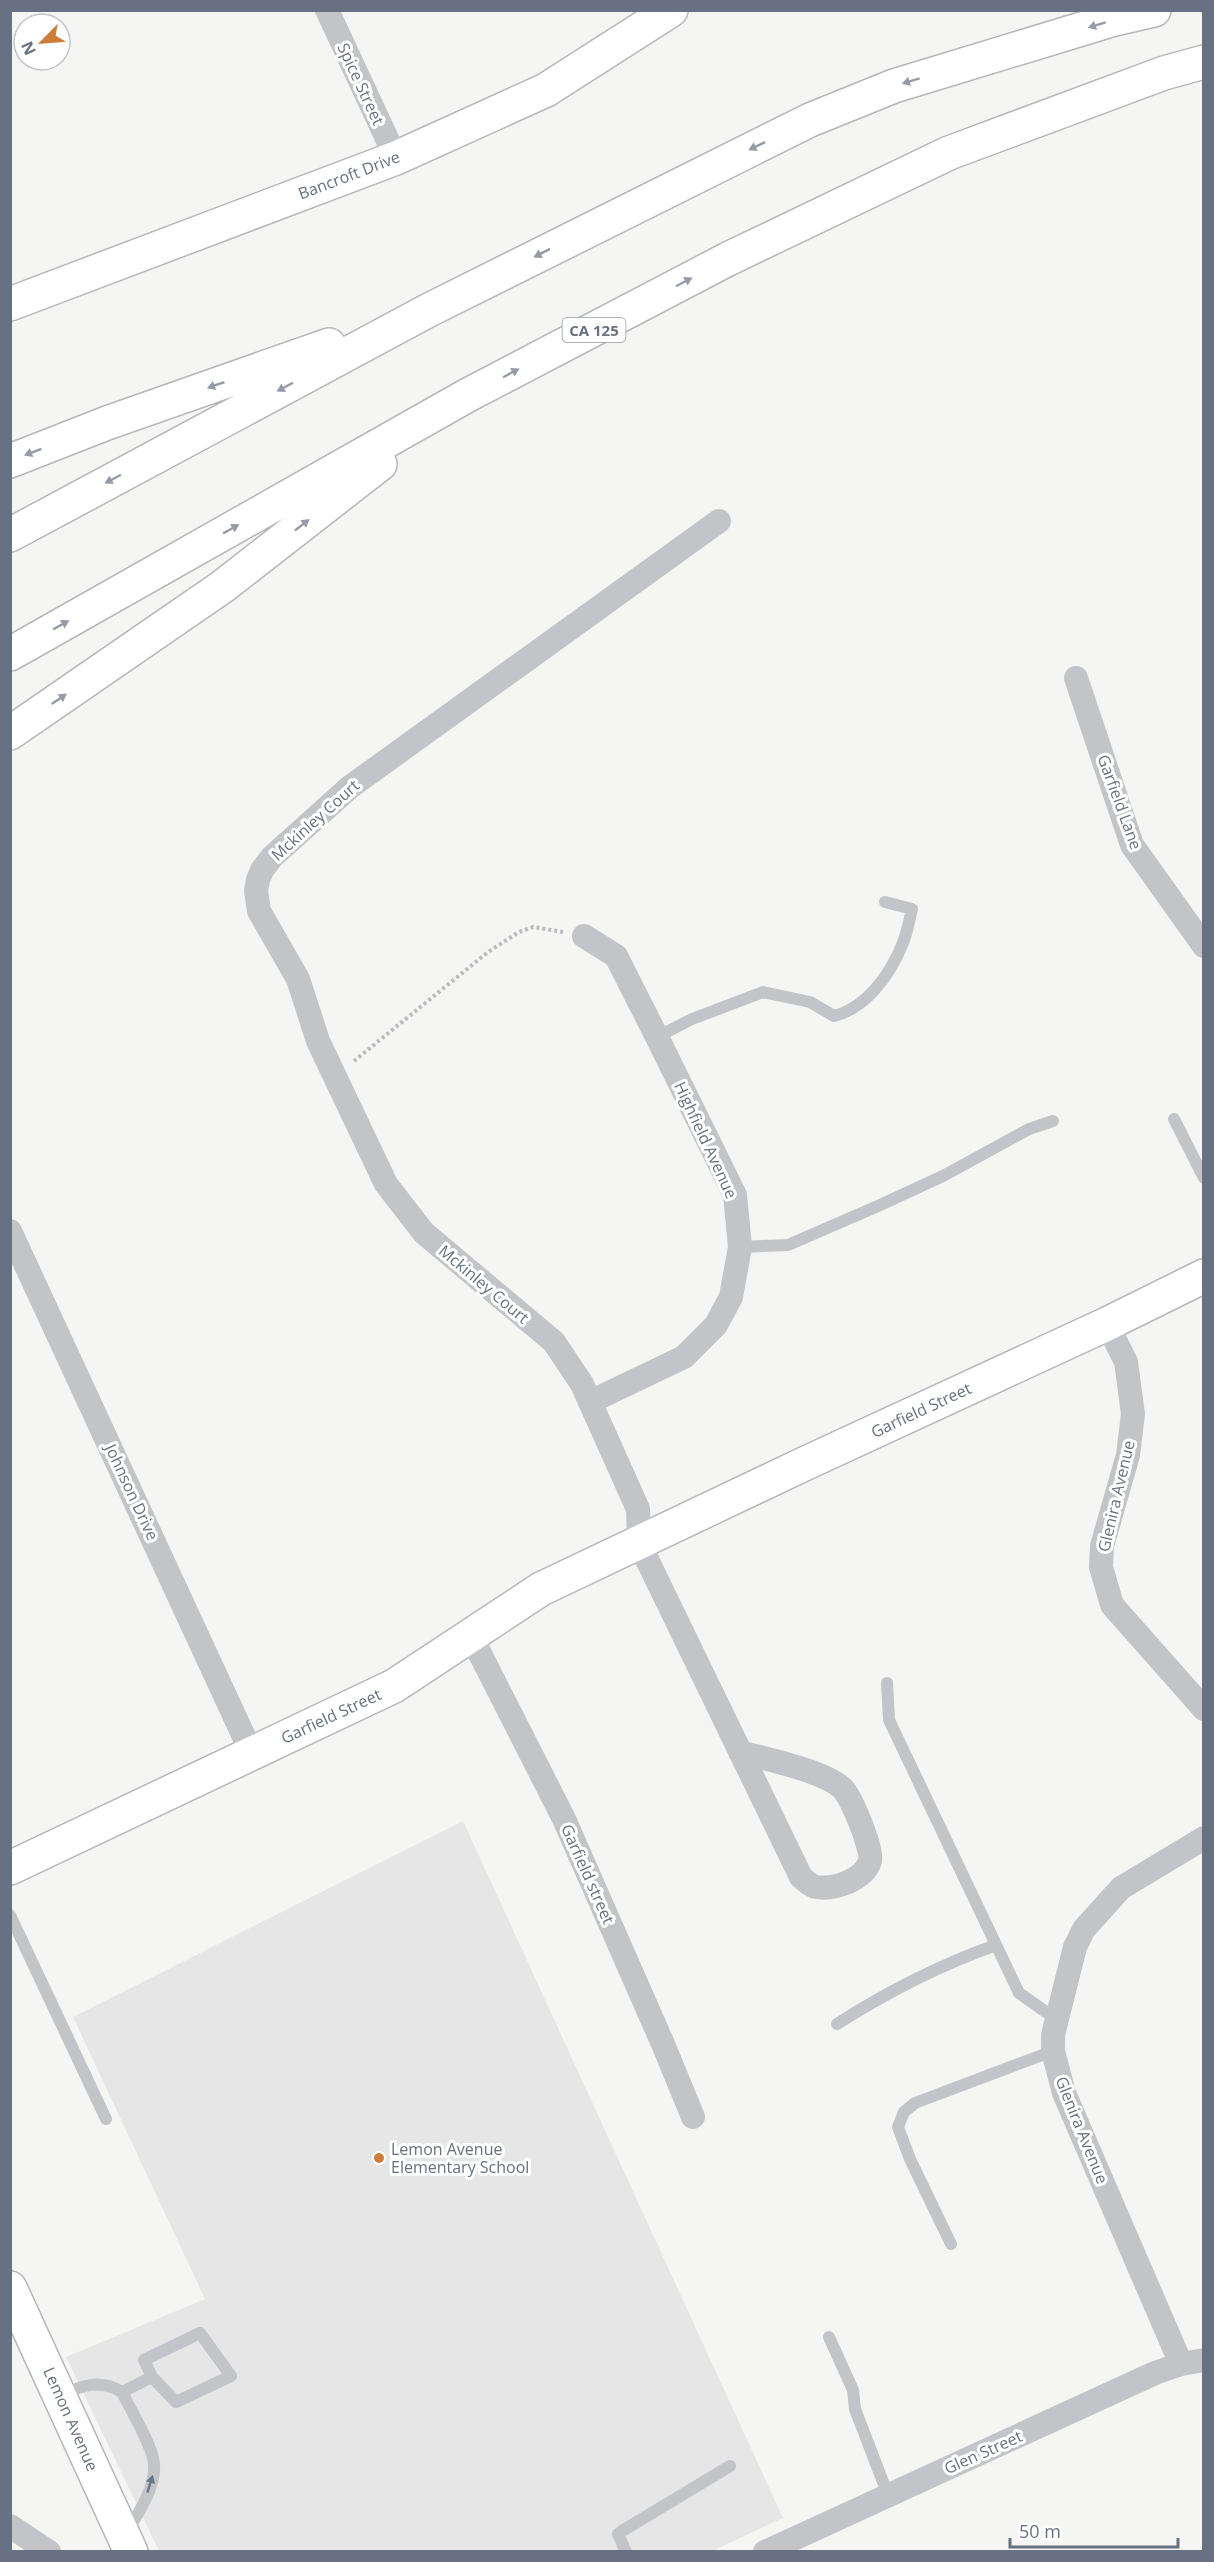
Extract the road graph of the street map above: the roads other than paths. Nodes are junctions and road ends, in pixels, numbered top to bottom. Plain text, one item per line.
1 (327, 10) edge
2 (671, 10) edge
3 (1154, 10) edge
4 (1203, 62) edge
5 (396, 158) junction
6 (10, 304) edge
7 (429, 310) junction
8 (468, 395) junction
9 (10, 461) edge
10 (719, 521) dead end
11 (10, 535) edge
12 (10, 654) edge
13 (1076, 678) dead end
14 (10, 732) edge
15 (885, 902) dead end
16 (584, 936) road end
17 (1203, 946) edge
18 (657, 1037) junction
19 (1174, 1119) dead end
20 (1053, 1120) dead end
21 (1203, 1178) edge
22 (10, 1231) edge
23 (740, 1247) junction
24 (1203, 1276) edge
25 (1107, 1324) junction
26 (592, 1401) junction
27 (639, 1543) junction
28 (471, 1636) junction
29 (887, 1683) dead end
30 (1203, 1709) edge
31 (740, 1752) junction
32 (252, 1754) junction
33 (1203, 1838) edge
34 (10, 1868) edge
35 (10, 1915) edge
36 (996, 1945) junction
37 (1056, 2019) junction
38 (837, 2025) dead end
39 (1053, 2051) junction
40 (693, 2117) dead end
41 (106, 2119) dead end
42 (951, 2244) dead end
43 (10, 2288) edge
44 (829, 2337) dead end
45 (1192, 2362) edge
46 (152, 2377) junction
47 (122, 2392) junction
48 (61, 2395) junction
49 (730, 2466) dead end
50 (888, 2495) junction
51 (10, 2526) edge
52 (127, 2543) edge
53 (49, 2552) edge
54 (626, 2552) edge
55 (765, 2552) edge

1 - 5 street, Spice Street
2 - 5 main road, Bancroft Drive
3 -> 7 main road
8 -> 4 main road, CA 125
5 - 6 main road, Bancroft Drive
7 -> 9 main road
7 -> 11 main road
12 -> 8 main road, CA 125
14 -> 8 main road
10 - 26 street, Mckinley Court
13 - 17 street, Garfield Lane
15 - 18 lane
16 - 18 street, Highfield Avenue
18 - 23 street, Highfield Avenue
19 - 21 lane
20 - 23 lane
22 - 32 street, Johnson Drive
23 - 26 street, Highfield Avenue
24 - 25 main road, Garfield Street
25 - 27 main road, Garfield Street
25 - 30 street, Glenira Avenue
26 - 27 street
27 - 28 main road, Garfield Street
27 - 31 street
28 - 32 main road, Garfield Street
28 - 40 street, Garfield street
29 - 36 lane
31 - 31 street
32 - 34 main road, Garfield Street
33 - 37 street, Glenira Avenue
35 - 41 lane
36 - 37 lane
36 - 38 lane
37 - 39 street, Glenira Avenue
39 - 42 lane
39 - 45 street, Glenira Avenue
43 - 48 main road, Lemon Avenue
44 - 50 lane
45 - 50 street, Glen Street
46 - 46 lane
46 - 47 lane
47 - 48 lane
52 -> 47 lane
48 - 52 main road, Lemon Avenue
49 - 54 lane
50 - 55 street, Glen Street
51 - 53 street

